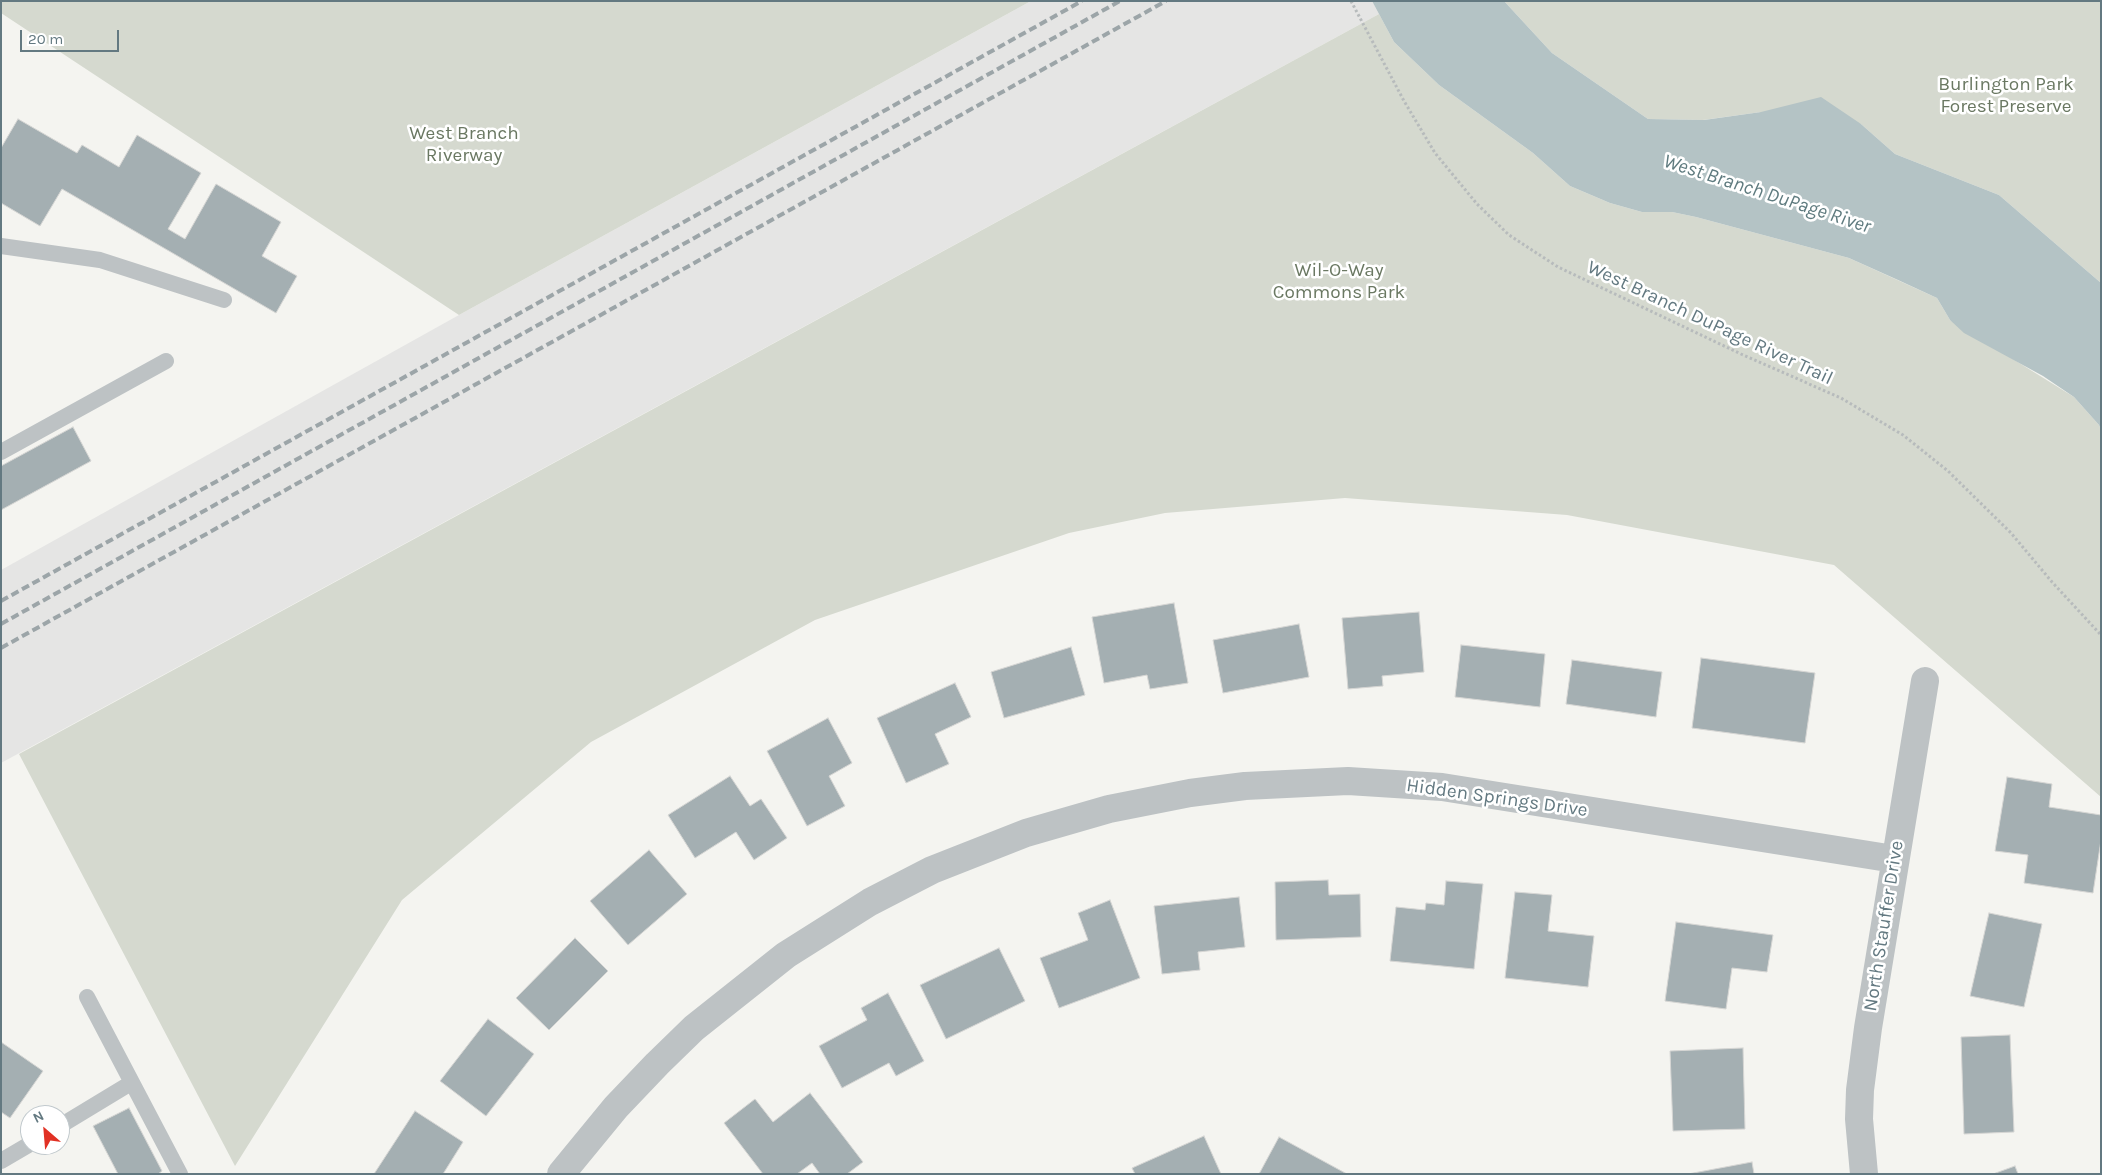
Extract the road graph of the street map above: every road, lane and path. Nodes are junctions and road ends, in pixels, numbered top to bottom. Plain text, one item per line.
1 (1351, 1) edge
2 (1, 246) edge
3 (224, 300) dead end
4 (166, 361) dead end
5 (1, 452) edge
6 (2101, 635) edge
7 (1925, 680) dead end
8 (1894, 859) junction
9 (87, 997) dead end
10 (131, 1082) junction
11 (70, 1120) edge
12 (20, 1150) edge
13 (1, 1161) edge
14 (180, 1174) edge
15 (561, 1174) edge
16 (1864, 1174) edge

1 - 6 path, West Branch DuPage River Trail
2 - 3 lane
4 - 5 lane
7 - 8 street, North Stauffer Drive
8 - 15 street, Hidden Springs Drive
8 - 16 street, North Stauffer Drive
9 - 10 lane
10 - 11 lane
10 - 14 lane
12 - 13 lane

